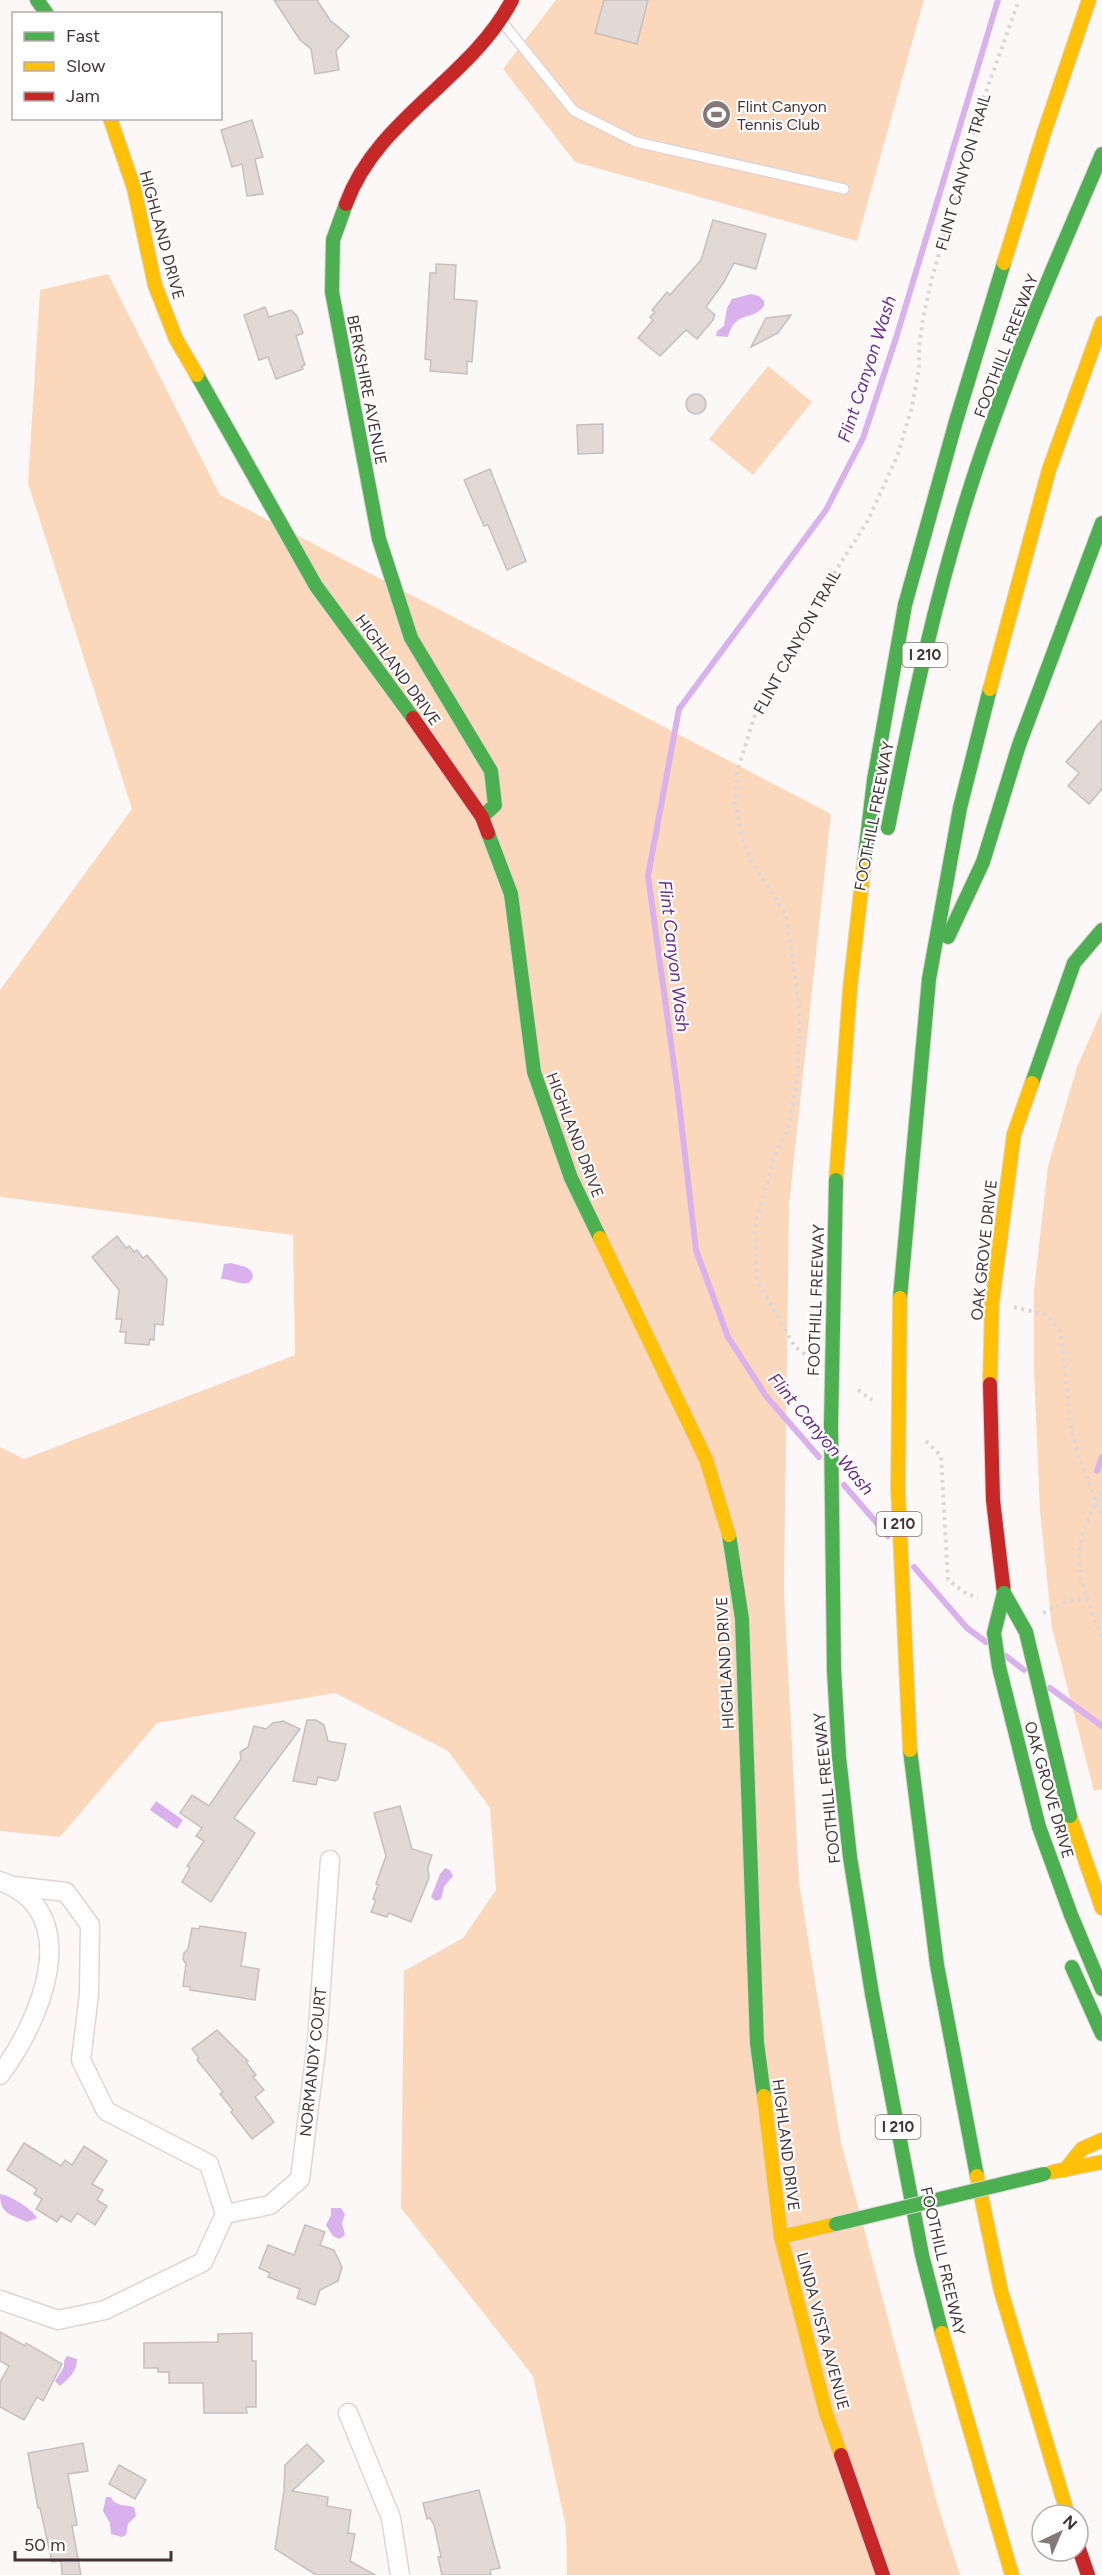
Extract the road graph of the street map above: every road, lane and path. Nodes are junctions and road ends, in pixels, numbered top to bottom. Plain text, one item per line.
1 (512, 0) edge
2 (1019, 0) edge
3 (1089, 0) edge
4 (501, 21) junction
5 (111, 120) edge
6 (1102, 154) edge
7 (844, 189) dead end
8 (1102, 323) edge
9 (1102, 523) edge
10 (482, 816) junction
11 (886, 839) dead end
12 (872, 920) dead end
13 (1102, 930) edge
14 (929, 979) junction
15 (836, 1180) junction
16 (992, 1302) junction
17 (814, 1360) dead end
18 (852, 1386) dead end
19 (879, 1406) dead end
20 (924, 1440) dead end
21 (1102, 1492) edge
22 (1095, 1504) junction
23 (1102, 1518) edge
24 (1004, 1593) junction
25 (967, 1594) dead end
26 (1087, 1597) junction
27 (1041, 1614) dead end
28 (1102, 1640) edge
29 (330, 1860) dead end
30 (7, 1884) edge
31 (1102, 1908) edge
32 (1071, 1915) junction
33 (1102, 1989) edge
34 (1102, 2034) edge
35 (0, 2075) edge
36 (1102, 2140) edge
37 (1102, 2162) edge
38 (1065, 2170) junction
39 (225, 2214) junction
40 (781, 2237) junction
41 (0, 2300) edge
42 (348, 2413) dead end
43 (1064, 2503) edge
44 (400, 2575) edge
45 (883, 2575) edge
46 (1012, 2575) edge

1 - 4 main road, BERKSHIRE AVENUE
2 - 17 path, FLINT CANYON TRAIL
3 - 15 main road
4 - 7 lane
4 - 10 main road, BERKSHIRE AVENUE
5 - 10 main road, HIGHLAND DRIVE
6 - 11 main road, FOOTHILL FREEWAY / I 210
8 - 14 main road, I 210
9 - 14 main road
10 - 40 main road, HIGHLAND DRIVE
12 - 15 main road, FOOTHILL FREEWAY / I 210
13 - 16 main road, OAK GROVE DRIVE
14 - 43 main road, I 210, bridge
15 - 46 main road, FOOTHILL FREEWAY / I 210, bridge
16 - 22 path
16 - 24 main road, OAK GROVE DRIVE
18 - 19 path
20 - 25 path
21 - 22 path
22 - 23 path
22 - 26 path
24 - 31 main road, OAK GROVE DRIVE, bridge
24 - 32 main road, OAK GROVE DRIVE, bridge
26 - 27 path
26 - 28 path
29 - 39 street, NORMANDY COURT
30 - 35 street
30 - 39 street
32 - 33 main road, OAK GROVE DRIVE
32 - 34 main road
36 - 38 main road
37 - 38 main road, LINDA VISTA AVENUE
38 - 40 main road, LINDA VISTA AVENUE, bridge
39 - 41 street
40 - 45 main road, LINDA VISTA AVENUE
42 - 44 street

